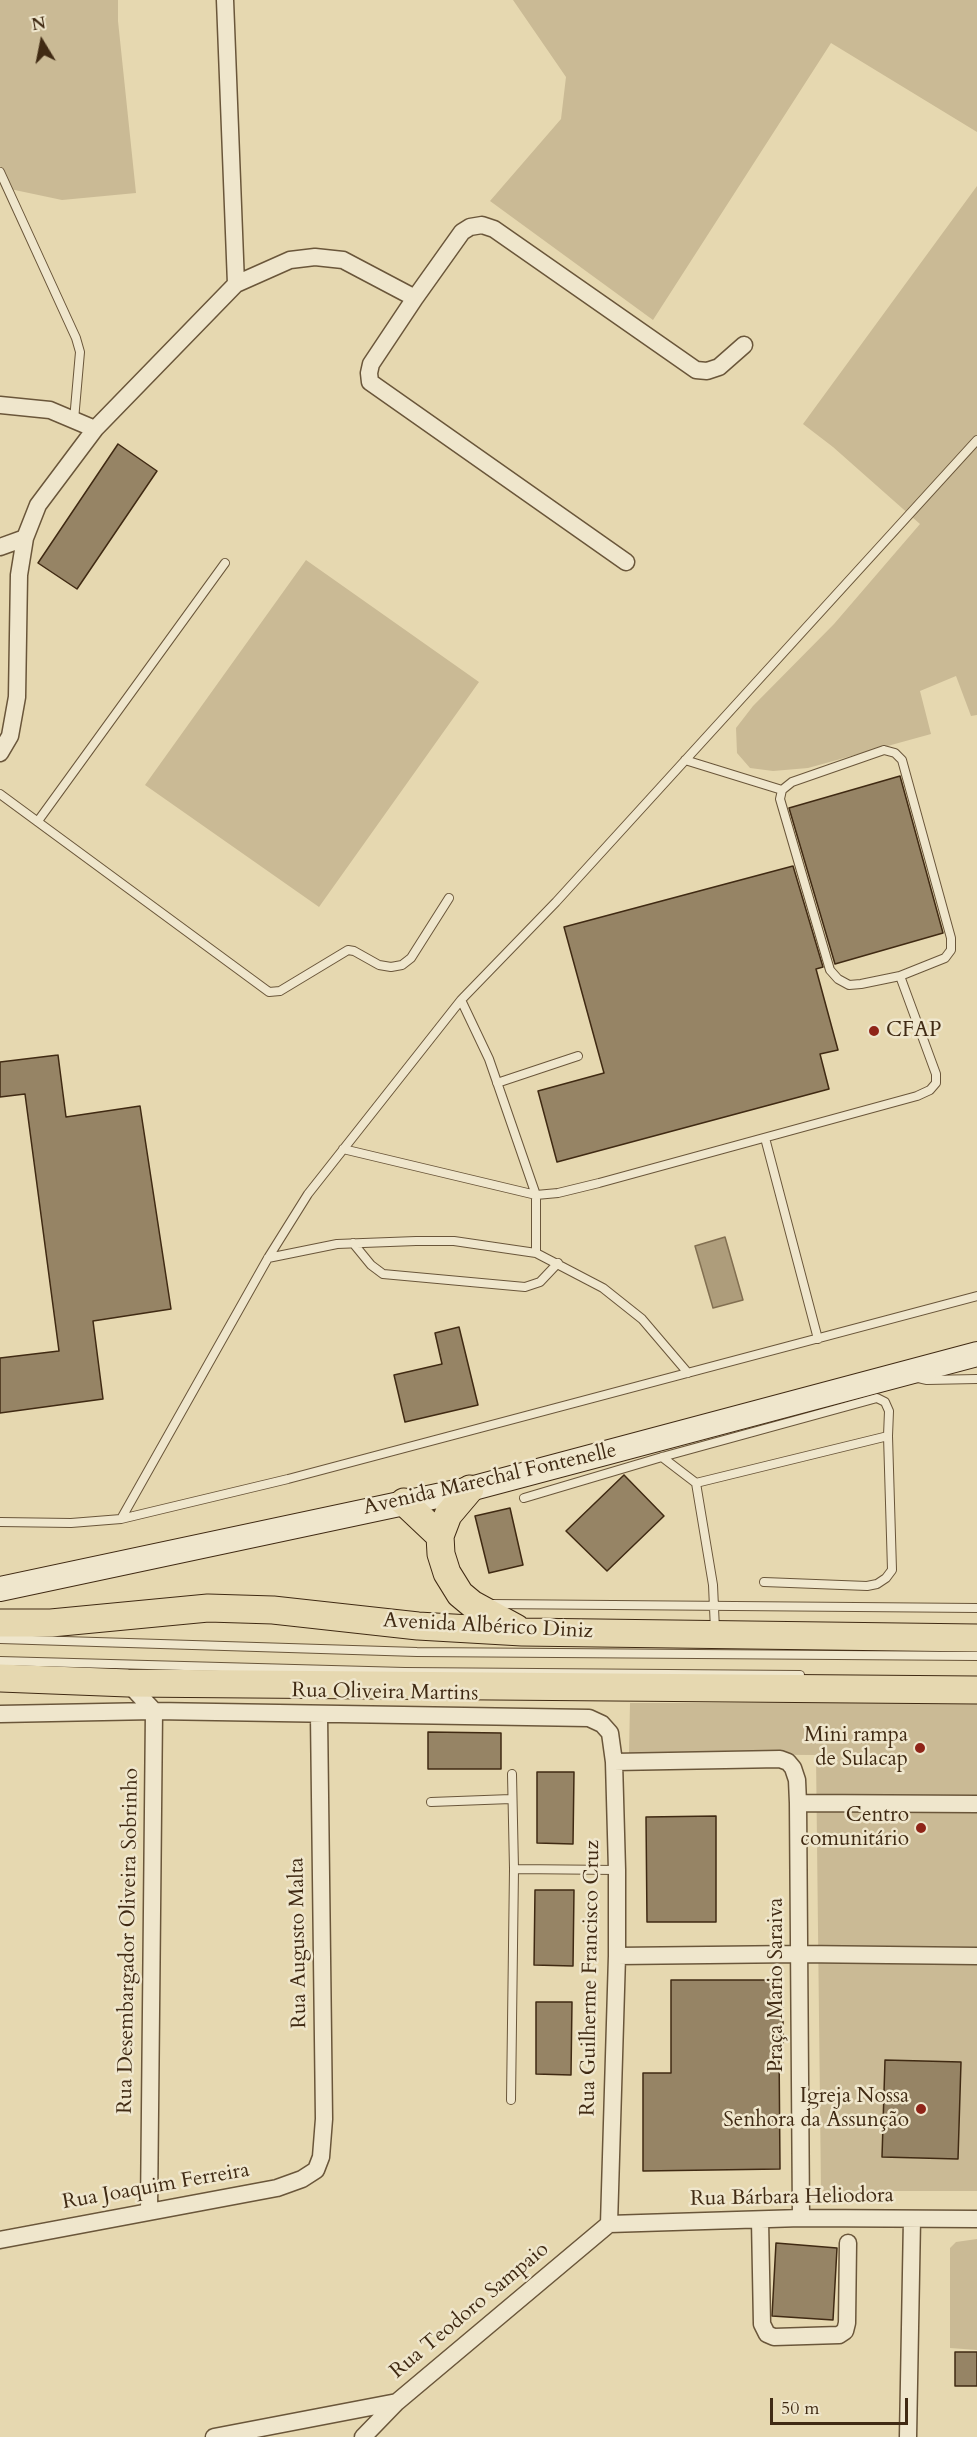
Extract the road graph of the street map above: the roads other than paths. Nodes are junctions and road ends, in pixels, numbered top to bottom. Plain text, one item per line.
1 (225, 0) edge
2 (0, 172) edge
3 (236, 284) junction
4 (415, 298) junction
5 (744, 345) dead end
6 (0, 405) edge
7 (74, 420) junction
8 (95, 429) junction
9 (977, 440) edge
10 (25, 538) junction
11 (0, 547) edge
12 (626, 562) dead end
13 (225, 563) dead end
14 (0, 753) edge
15 (684, 760) junction
16 (782, 790) junction
17 (0, 794) edge
18 (38, 821) junction
19 (449, 898) dead end
20 (900, 976) junction
21 (461, 1000) junction
22 (578, 1056) dead end
23 (497, 1083) junction
24 (765, 1137) junction
25 (343, 1149) junction
26 (536, 1195) junction
27 (353, 1243) junction
28 (536, 1253) junction
29 (268, 1258) junction
30 (558, 1263) junction
31 (977, 1296) edge
32 (818, 1338) junction
33 (977, 1354) edge
34 (688, 1373) junction
35 (906, 1373) junction
36 (977, 1379) edge
37 (888, 1436) junction
38 (662, 1457) junction
39 (696, 1484) junction
40 (470, 1489) junction
41 (524, 1498) dead end
42 (404, 1502) junction
43 (121, 1519) junction
44 (0, 1522) edge
45 (440, 1536) junction
46 (764, 1582) dead end
47 (0, 1589) edge
48 (472, 1604) junction
49 (714, 1605) junction
50 (977, 1608) edge
51 (0, 1623) edge
52 (522, 1632) junction
53 (715, 1635) junction
54 (977, 1638) edge
55 (0, 1639) edge
56 (977, 1656) edge
57 (0, 1661) edge
58 (810, 1675) dead end
59 (0, 1678) edge
60 (128, 1683) junction
61 (977, 1690) edge
62 (154, 1710) junction
63 (0, 1714) edge
64 (319, 1715) junction
65 (610, 1733) joint
66 (614, 1762) junction
67 (512, 1774) dead end
68 (511, 1799) junction
69 (430, 1802) dead end
70 (798, 1803) junction
71 (977, 1804) edge
72 (514, 1869) junction
73 (617, 1870) junction
74 (800, 1954) junction
75 (617, 1956) junction
76 (977, 1956) edge
77 (511, 2100) dead end
78 (316, 2170) joint
79 (149, 2211) junction
80 (801, 2218) junction
81 (912, 2219) junction
82 (977, 2219) edge
83 (760, 2220) junction
84 (609, 2224) junction
85 (0, 2240) edge
86 (848, 2243) dead end
87 (397, 2402) junction
88 (221, 2436) edge
89 (363, 2437) edge
90 (909, 2437) edge

1 - 3 street
2 - 7 lane
3 - 4 street
3 - 8 street
4 - 5 street
4 - 12 street
6 - 7 street
7 - 8 street
8 - 10 street
9 - 15 lane
10 - 11 street
10 - 14 street
13 - 18 lane
15 - 16 lane
15 - 21 lane
16 - 20 lane
16 - 20 lane
17 - 18 lane
18 - 19 lane
20 - 24 lane
21 - 23 lane
21 - 25 lane
22 - 23 lane
23 - 26 lane
24 - 26 lane
24 - 32 lane
25 - 26 lane
25 - 29 lane
26 - 28 lane
27 - 28 lane
27 - 29 lane
27 - 30 lane
28 - 30 lane
29 - 43 lane
30 - 34 lane
31 - 32 lane
32 - 34 lane
33 - 35 main road, Avenida Marechal Fontenelle
34 - 43 lane
35 - 36 lane
35 - 40 main road, Avenida Marechal Fontenelle
37 - 38 lane
37 - 39 lane
37 - 46 lane
38 - 39 lane
38 - 41 lane
39 - 49 lane
40 - 42 main road, Avenida Marechal Fontenelle
40 - 45 main road
42 - 45 main road
42 - 47 main road, Avenida Marechal Fontenelle
43 - 44 lane
45 - 48 main road
48 - 49 lane
48 - 52 main road
49 - 50 lane
49 - 53 lane
51 - 52 main road, Avenida Albérico Diniz
52 - 53 main road, Avenida Albérico Diniz
53 - 54 main road, Avenida Albérico Diniz
55 - 56 lane
57 - 58 lane
59 - 60 main road
60 - 61 main road
60 - 62 street
62 - 63 street
62 - 64 street, Rua Oliveira Martins
62 - 79 street, Rua Desembargador Oliveira Sobrinho
64 - 65 street, Rua Oliveira Martins
64 - 78 street, Rua Augusto Malta
65 - 66 street, Rua Guilherme Francisco Cruz
66 - 70 street, Praça Mario Saraiva
66 - 73 street, Rua Guilherme Francisco Cruz
67 - 68 lane
68 - 69 lane
68 - 72 lane
70 - 71 street
70 - 74 street, Praça Mario Saraiva
72 - 73 lane
72 - 77 lane
73 - 75 street, Rua Guilherme Francisco Cruz
74 - 75 street
74 - 76 street
74 - 80 street, Praça Mario Saraiva
75 - 84 street, Rua Guilherme Francisco Cruz
78 - 79 street, Rua Joaquim Ferreira
79 - 85 street, Rua Joaquim Ferreira
80 - 81 street, Rua Bárbara Heliodora
80 - 83 street, Rua Bárbara Heliodora
81 - 82 street, Rua Bárbara Heliodora
81 - 90 street
83 - 84 street, Rua Bárbara Heliodora
83 - 86 street
84 - 87 street, Rua Teodoro Sampaio
87 - 88 street
87 - 89 street, Rua Teodoro Sampaio

